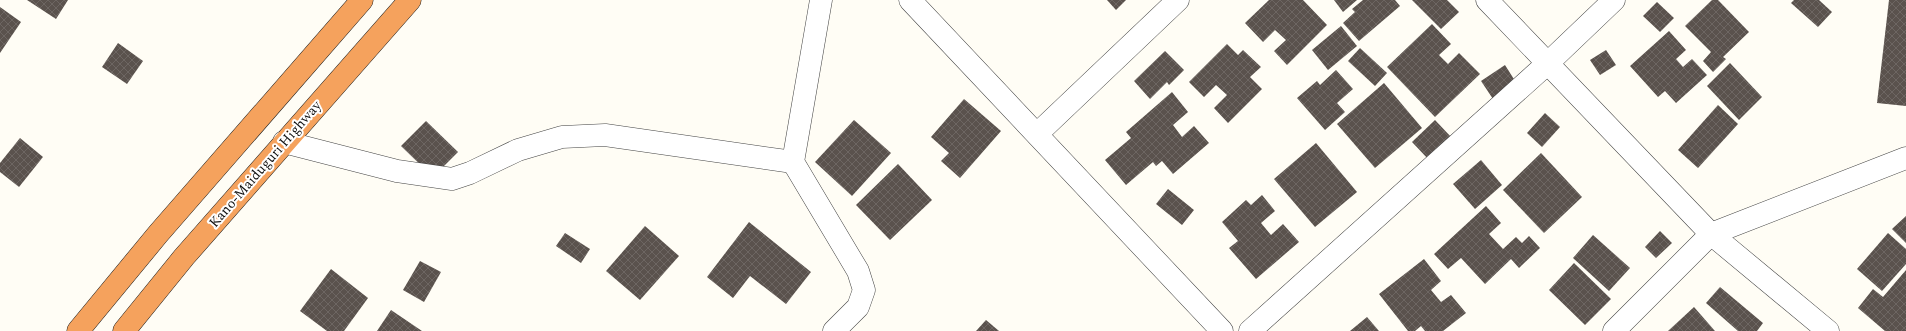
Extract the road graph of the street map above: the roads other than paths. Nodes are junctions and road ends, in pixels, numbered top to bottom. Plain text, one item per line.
1 (362, 0) edge
2 (410, 0) edge
3 (821, 0) edge
4 (910, 0) edge
5 (1178, 0) edge
6 (1487, 0) edge
7 (1614, 0) edge
8 (1548, 63) junction
9 (1037, 134) junction
10 (284, 142) junction
11 (1906, 158) edge
12 (793, 162) junction
13 (1712, 234) junction
14 (78, 331) edge
15 (124, 331) edge
16 (834, 331) edge
17 (1222, 331) edge
18 (1250, 331) edge
19 (1614, 331) edge
20 (1828, 331) edge

1 - 14 highway
2 - 10 highway, Kano-Maiduguri Highway
3 - 12 street
4 - 9 street
5 - 9 street
6 - 8 street
7 - 8 street
8 - 13 street
8 - 18 street
9 - 17 street
10 - 12 street
10 - 15 highway, Kano-Maiduguri Highway
11 - 13 street
12 - 16 street
13 - 19 street
13 - 20 street

